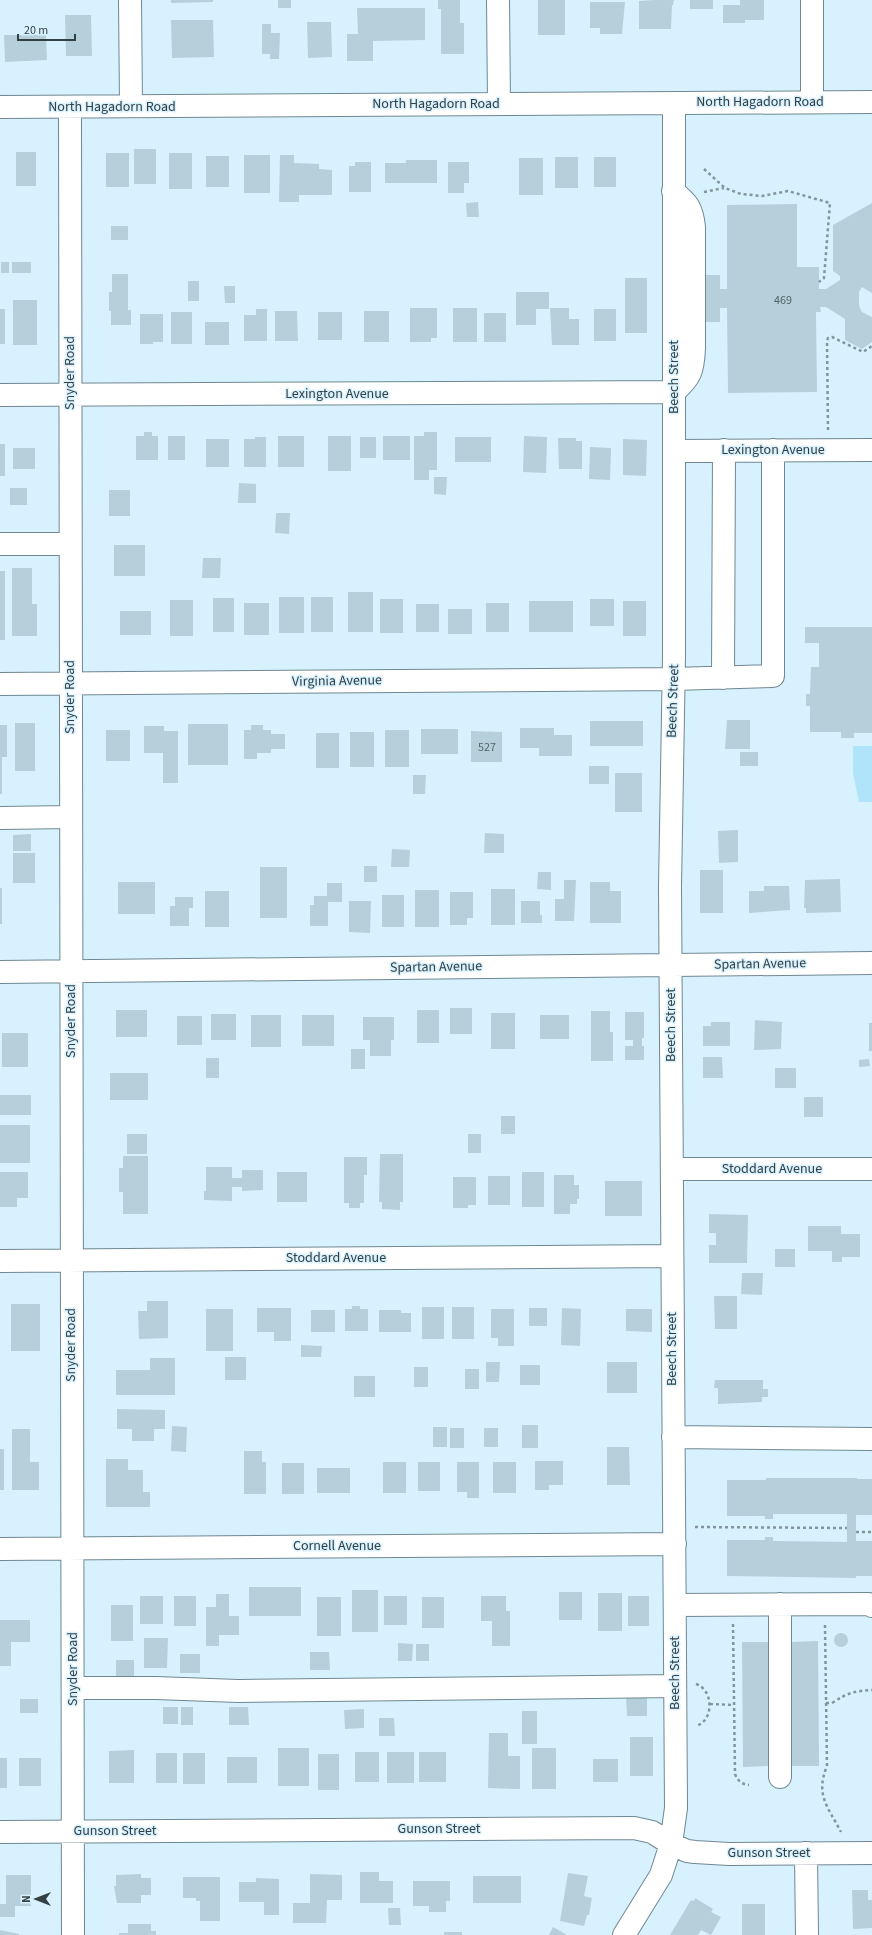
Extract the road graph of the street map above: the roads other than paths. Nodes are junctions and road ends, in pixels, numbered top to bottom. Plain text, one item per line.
1 (130, 0) edge
2 (498, 0) edge
3 (812, 0) edge
4 (812, 102) junction
5 (872, 102) edge
6 (674, 103) junction
7 (499, 104) junction
8 (131, 106) junction
9 (0, 107) edge
10 (70, 107) junction
11 (674, 392) junction
12 (0, 395) edge
13 (70, 395) junction
14 (724, 450) junction
15 (772, 450) junction
16 (872, 450) edge
17 (674, 451) junction
18 (0, 544) edge
19 (70, 544) junction
20 (722, 678) junction
21 (674, 679) junction
22 (0, 684) edge
23 (70, 684) junction
24 (0, 818) edge
25 (71, 818) junction
26 (872, 962) edge
27 (671, 965) junction
28 (0, 972) edge
29 (71, 972) junction
30 (672, 1169) junction
31 (872, 1169) edge
32 (672, 1256) junction
33 (71, 1260) junction
34 (0, 1261) edge
35 (673, 1437) junction
36 (872, 1439) edge
37 (675, 1544) junction
38 (0, 1548) edge
39 (73, 1548) junction
40 (780, 1604) junction
41 (675, 1605) junction
42 (872, 1606) edge
43 (686, 1685) junction
44 (73, 1688) junction
45 (780, 1777) dead end
46 (72, 1831) junction
47 (0, 1832) edge
48 (671, 1844) junction
49 (806, 1853) junction
50 (872, 1853) edge
51 (73, 1935) edge
52 (624, 1935) edge
53 (807, 1935) edge

1 - 8 street
2 - 7 street
3 - 4 street
4 - 5 street, North Hagadorn Road
4 - 6 street, North Hagadorn Road
6 - 7 street, North Hagadorn Road
6 - 11 street, Beech Street
7 - 8 street, North Hagadorn Road
8 - 10 street, North Hagadorn Road
9 - 10 street, North Hagadorn Road
10 - 13 street, Snyder Road
11 - 13 street, Lexington Avenue
11 - 17 street, Beech Street
12 - 13 street, Lexington Avenue
13 - 19 street, Snyder Road
14 - 15 street, Lexington Avenue
14 - 17 street, Lexington Avenue
14 - 20 street
15 - 16 street, Lexington Avenue
15 - 20 street, Virginia Avenue
17 - 21 street, Beech Street
18 - 19 street
19 - 23 street, Snyder Road
20 - 21 street, Virginia Avenue
21 - 23 street, Virginia Avenue
21 - 27 street, Beech Street
22 - 23 street, Virginia Avenue
23 - 25 street, Snyder Road
24 - 25 street
25 - 29 street, Snyder Road
26 - 27 street, Spartan Avenue
27 - 29 street, Spartan Avenue
27 - 30 street, Beech Street
28 - 29 street, Spartan Avenue
29 - 33 street, Snyder Road
30 - 31 street, Stoddard Avenue
30 - 32 street, Beech Street
32 - 33 street, Stoddard Avenue
32 - 35 street, Beech Street
33 - 34 street, Stoddard Avenue
33 - 39 street, Snyder Road
35 - 36 street
35 - 37 street, Beech Street
37 - 39 street, Cornell Avenue
37 - 41 street, Beech Street
38 - 39 street, Cornell Avenue
39 - 44 street, Snyder Road
40 - 41 street
40 - 42 street
40 - 45 street
41 - 43 street, Beech Street
43 - 44 street
43 - 48 street, Beech Street
44 - 46 street, Snyder Road
46 - 47 street, Gunson Street
46 - 48 street, Gunson Street
46 - 51 street, Snyder Road
48 - 49 street, Gunson Street
48 - 52 street, Beech Street
49 - 50 street, Gunson Street
49 - 53 street

